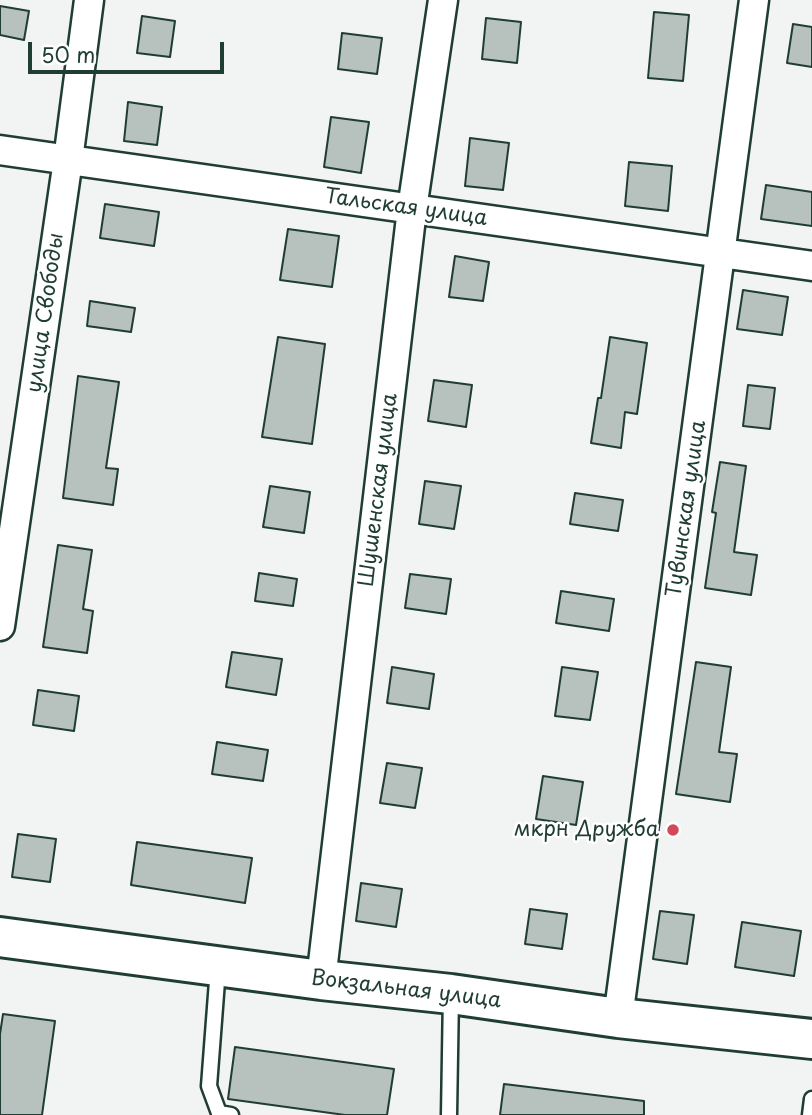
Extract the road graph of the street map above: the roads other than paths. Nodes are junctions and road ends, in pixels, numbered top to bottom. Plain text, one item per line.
1 (89, 0) edge
2 (443, 0) edge
3 (754, 0) edge
4 (0, 150) edge
5 (68, 160) junction
6 (412, 209) junction
7 (721, 253) junction
8 (812, 266) edge
9 (0, 626) edge
10 (0, 937) edge
11 (218, 966) junction
12 (321, 980) junction
13 (451, 994) junction
14 (618, 1018) junction
15 (812, 1039) edge
16 (812, 1099) edge
17 (223, 1114) edge
18 (449, 1115) edge
19 (810, 1115) edge

1 - 5 street, улица Свободы
2 - 6 street, Шушенская улица
3 - 7 street, Тувинская улица
4 - 5 street, Тальская улица
5 - 6 street, Тальская улица
5 - 9 street, улица Свободы
6 - 7 street, Тальская улица
6 - 12 street, Шушенская улица
7 - 8 street, Тальская улица
7 - 14 street, Тувинская улица
10 - 11 street, Вокзальная улица
11 - 12 street, Вокзальная улица
11 - 17 lane
12 - 13 street, Вокзальная улица
13 - 14 street, Вокзальная улица
13 - 18 lane
14 - 15 street, Вокзальная улица
16 - 19 lane

